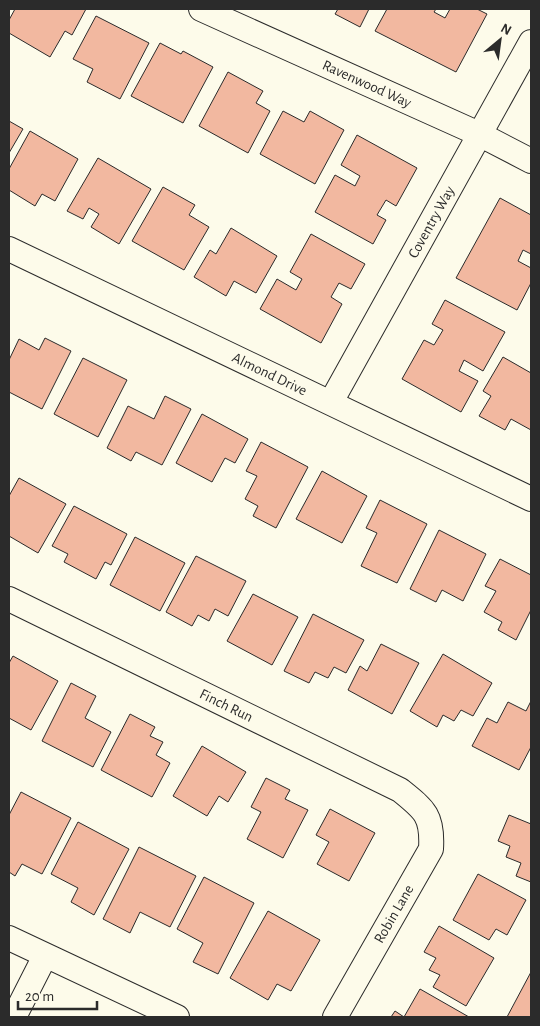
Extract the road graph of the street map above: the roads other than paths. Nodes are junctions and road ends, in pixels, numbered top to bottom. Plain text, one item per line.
1 (211, 11) edge
2 (531, 42) edge
3 (479, 134) junction
4 (531, 161) edge
5 (9, 249) edge
6 (331, 402) junction
7 (531, 499) edge
8 (9, 599) edge
9 (432, 828) joint
10 (9, 938) edge
11 (45, 956) junction
12 (340, 1008) edge
13 (14, 1017) edge
14 (177, 1017) edge

1 - 3 street, Ravenwood Way
2 - 3 street, Coventry Way
3 - 4 street, Ravenwood Way
3 - 6 street, Coventry Way
5 - 6 street, Almond Drive
6 - 7 street, Almond Drive
8 - 9 street, Finch Run
9 - 12 street, Robin Lane
10 - 11 street
11 - 13 street
11 - 14 street

